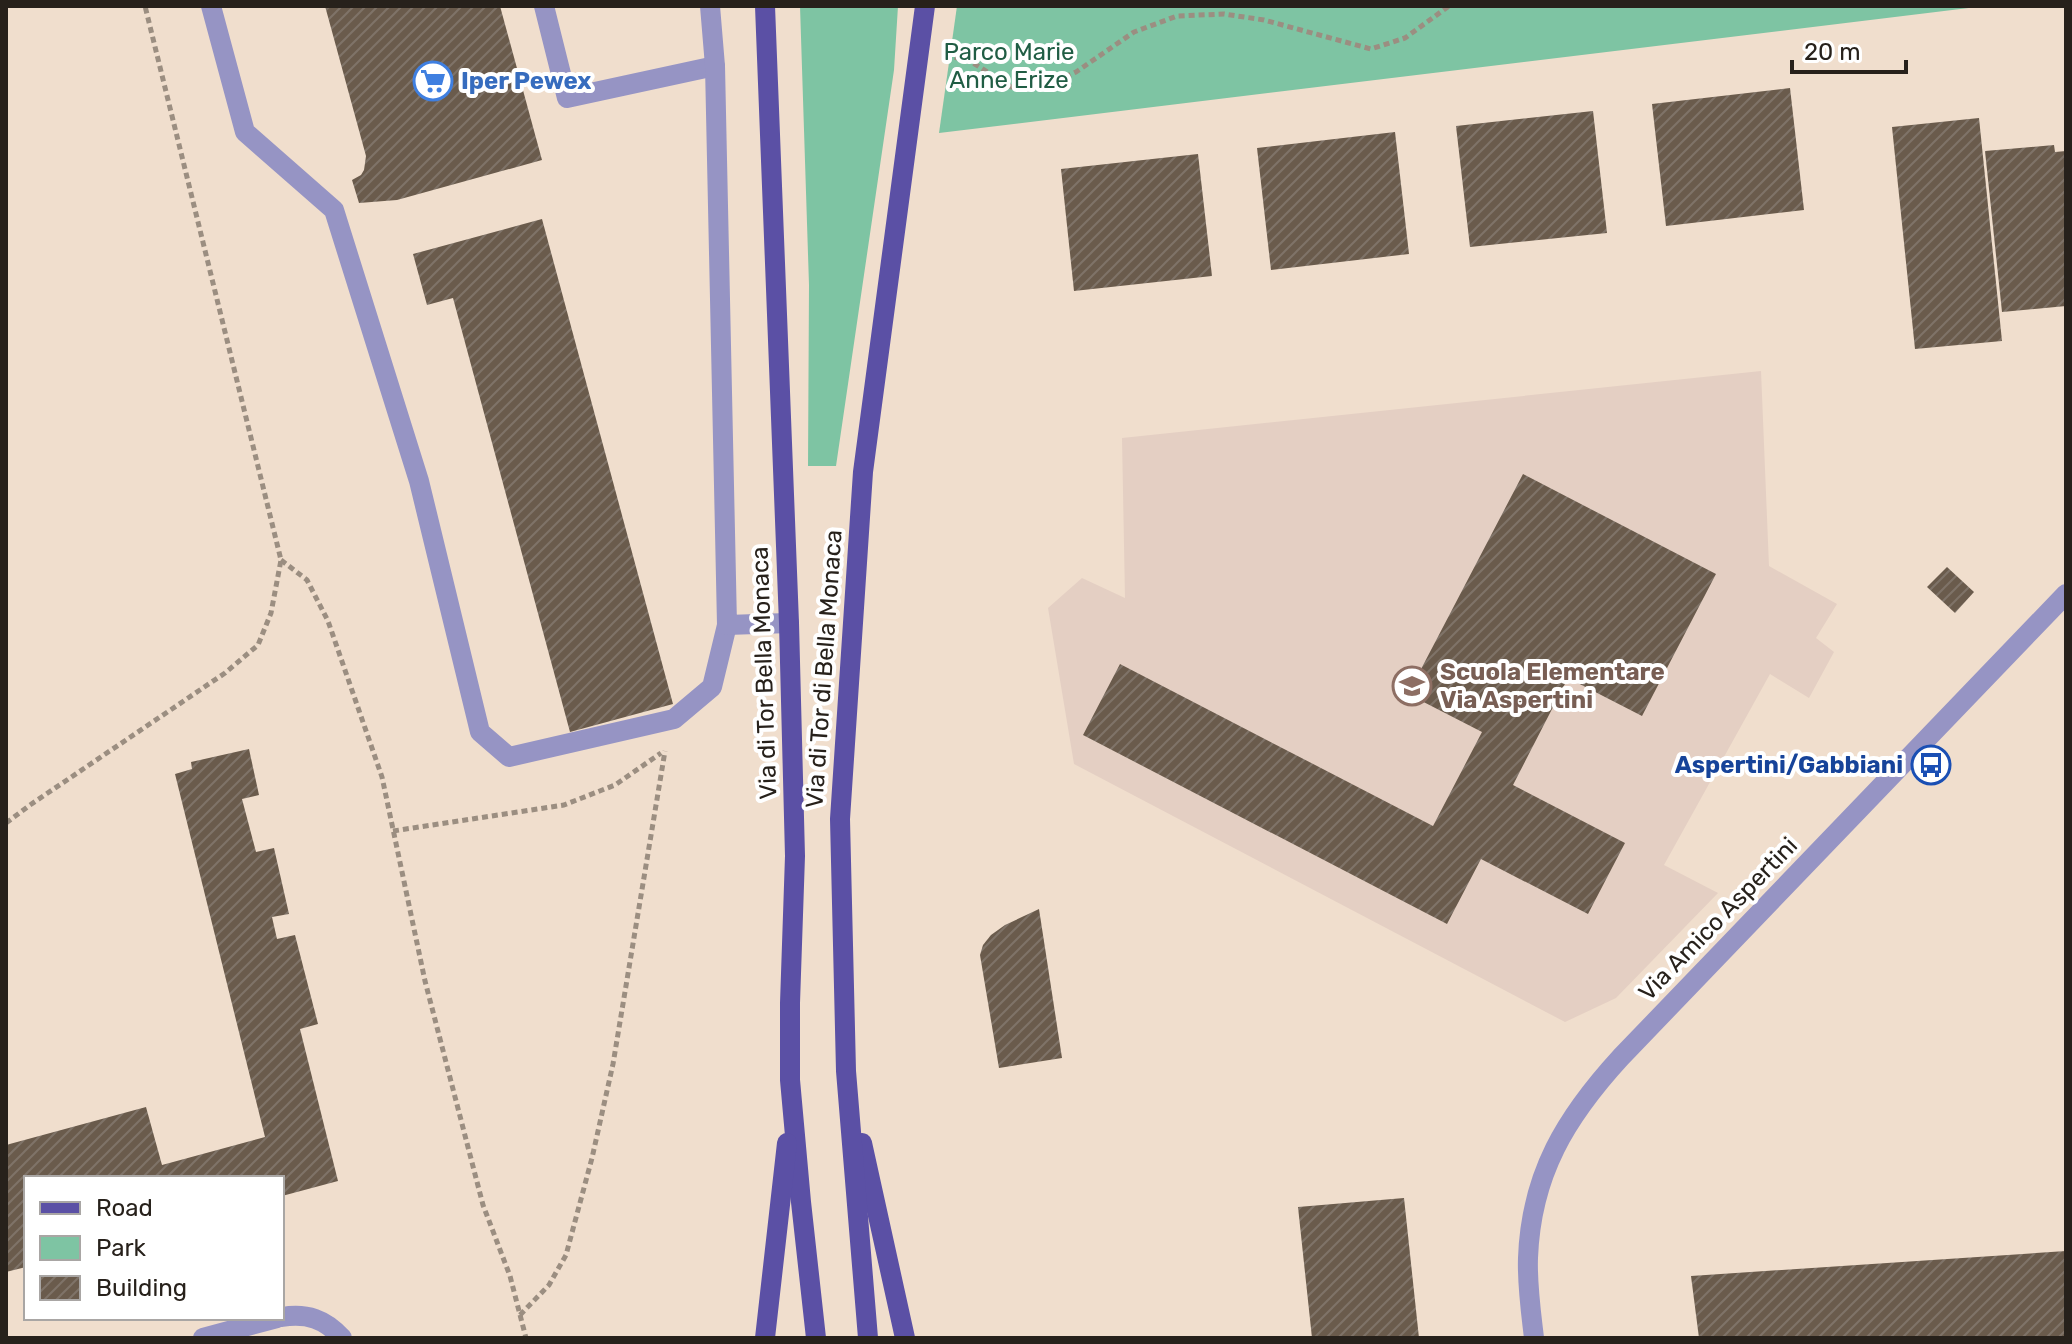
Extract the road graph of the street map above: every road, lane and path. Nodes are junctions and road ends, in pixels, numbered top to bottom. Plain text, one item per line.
1 (145, 6) edge
2 (211, 6) edge
3 (544, 6) edge
4 (710, 6) edge
5 (765, 6) edge
6 (925, 6) edge
7 (1449, 6) edge
8 (920, 49) junction
9 (715, 66) junction
10 (281, 560) junction
11 (2066, 594) edge
12 (789, 623) junction
13 (727, 625) junction
14 (674, 719) junction
15 (665, 750) junction
16 (6, 823) edge
17 (393, 831) junction
18 (846, 1071) junction
19 (792, 1107) junction
20 (520, 1315) junction
21 (284, 1317) edge
22 (269, 1320) edge
23 (203, 1338) edge
24 (342, 1338) edge
25 (526, 1338) edge
26 (765, 1338) edge
27 (816, 1338) edge
28 (868, 1338) edge
29 (905, 1338) edge
30 (1534, 1338) edge

1 - 10 path
2 - 14 street
3 - 9 street
4 - 9 street
5 - 12 main road, Via di Tor Bella Monaca
6 - 8 main road, Via di Tor di Bella Monaca
7 - 8 path
8 - 18 main road, Via di Tor di Bella Monaca
9 - 13 street
10 - 16 path
10 - 17 path
11 - 30 street, Via Amico Aspertini
12 - 13 street
12 - 19 main road, Via di Tor Bella Monaca
13 - 14 street
14 - 15 path
15 - 17 path
15 - 20 path
17 - 20 path
18 - 28 main road, Via di Tor di Bella Monaca
18 - 29 main road
19 - 26 main road
19 - 27 main road, Via di Tor Bella Monaca
20 - 25 path
21 - 24 street
22 - 23 street

